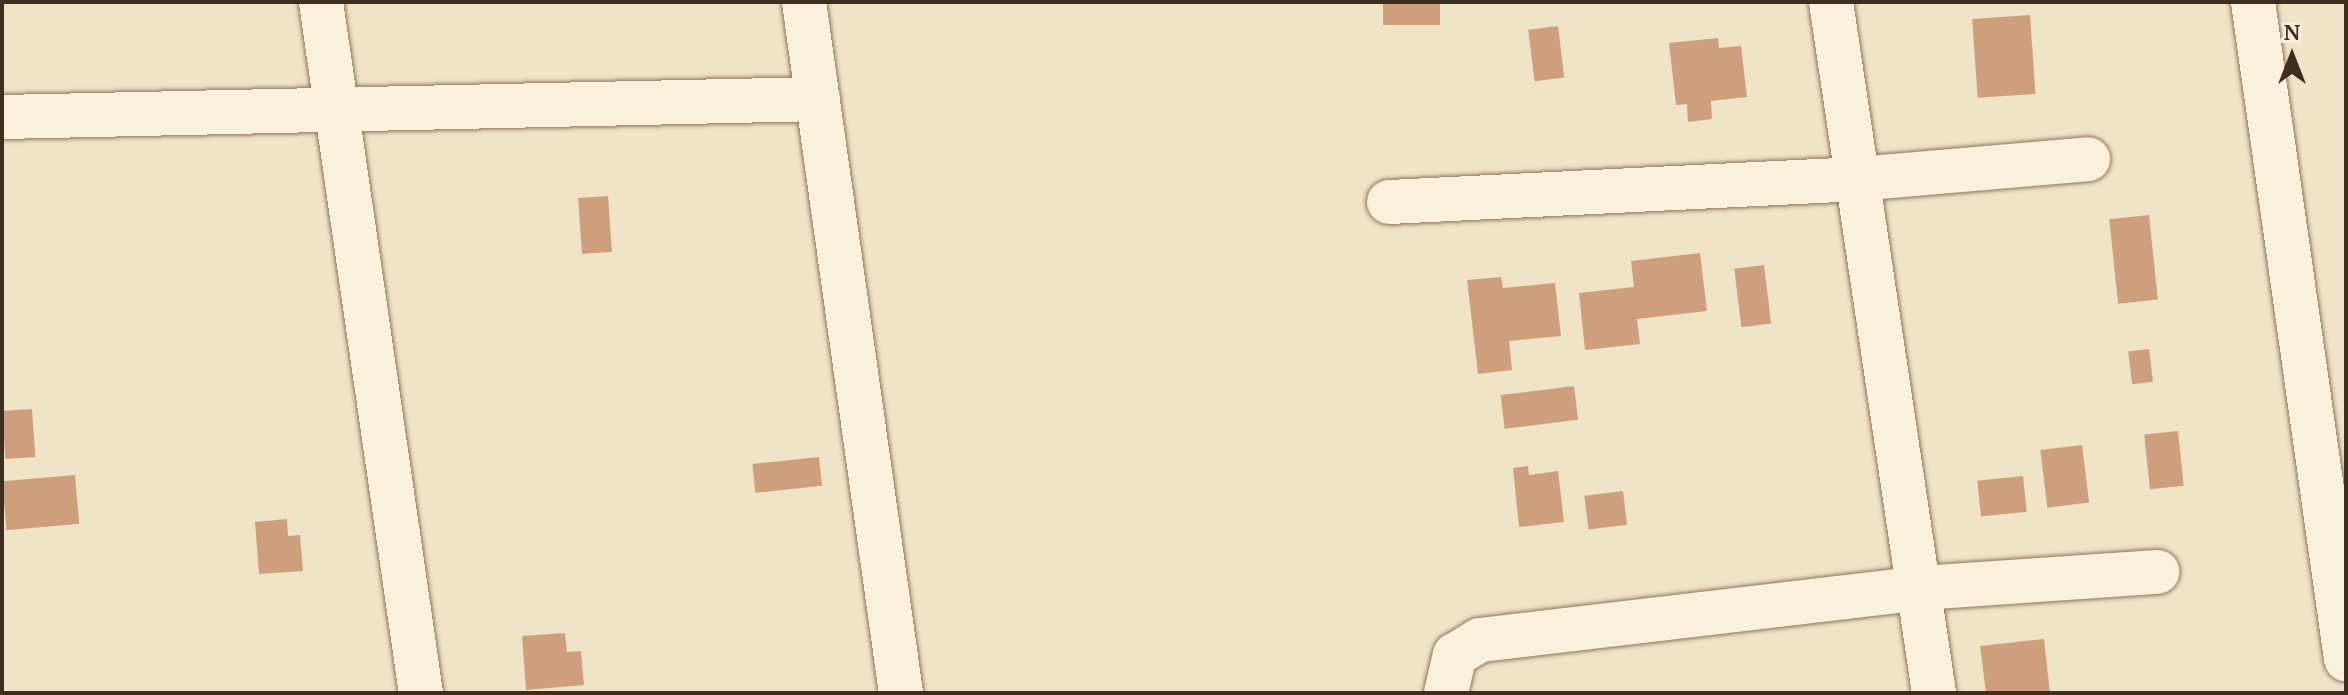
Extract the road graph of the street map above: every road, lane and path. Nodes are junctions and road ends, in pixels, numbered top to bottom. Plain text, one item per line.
1 (321, 2) edge
2 (804, 2) edge
3 (1831, 2) edge
4 (2253, 2) edge
5 (818, 99) junction
6 (336, 110) junction
7 (2, 117) edge
8 (2088, 159) dead end
9 (1857, 179) junction
10 (1389, 202) dead end
11 (2157, 572) dead end
12 (1921, 588) junction
13 (2346, 659) edge
14 (421, 693) edge
15 (901, 693) edge
16 (1446, 693) edge
17 (1934, 693) edge

1 - 6 street
2 - 5 street
3 - 9 street
4 - 13 street
5 - 6 street
5 - 15 street
6 - 7 street
6 - 14 street
8 - 9 street
9 - 10 street
9 - 12 street
11 - 12 street
12 - 16 street
12 - 17 street

